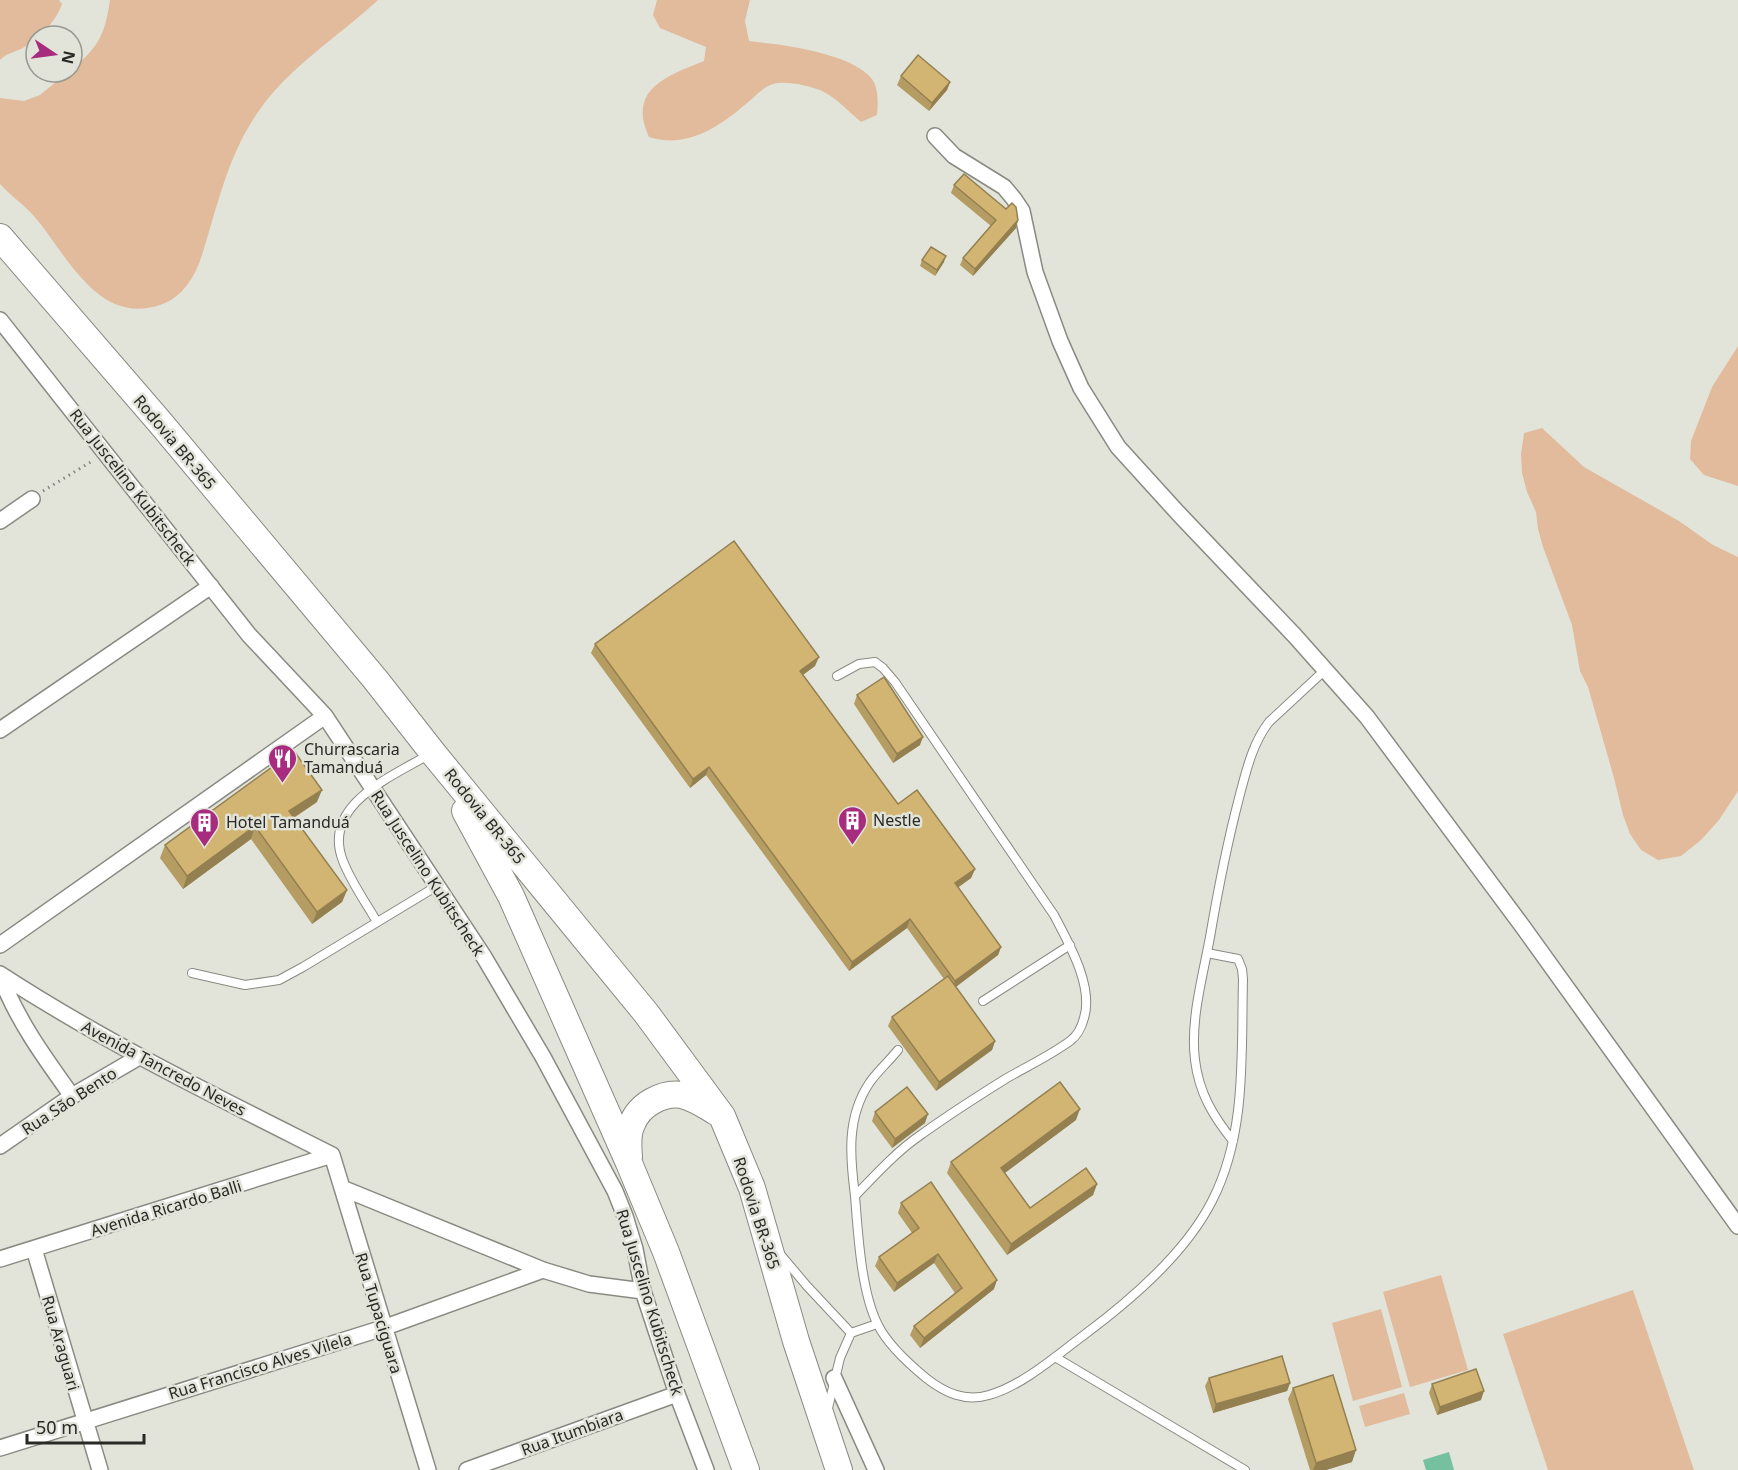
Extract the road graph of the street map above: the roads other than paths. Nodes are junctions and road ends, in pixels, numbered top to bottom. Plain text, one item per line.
1 (935, 136) dead end
2 (0, 237) edge
3 (0, 320) edge
4 (32, 499) road end
5 (0, 520) edge
6 (211, 586) junction
7 (1325, 670) junction
8 (837, 676) dead end
9 (325, 716) junction
10 (0, 730) edge
11 (433, 753) junction
12 (372, 788) junction
13 (437, 886) junction
14 (377, 922) junction
15 (0, 945) edge
16 (1070, 945) junction
17 (1207, 953) junction
18 (192, 973) dead end
19 (0, 975) edge
20 (982, 1002) dead end
21 (898, 1050) dead end
22 (139, 1057) junction
23 (72, 1096) junction
24 (722, 1116) junction
25 (1233, 1141) junction
26 (0, 1146) edge
27 (332, 1155) junction
28 (629, 1163) junction
29 (342, 1188) junction
30 (855, 1196) junction
31 (1738, 1226) edge
32 (767, 1238) junction
33 (34, 1249) junction
34 (0, 1259) edge
35 (543, 1270) junction
36 (643, 1291) junction
37 (878, 1324) junction
38 (383, 1328) junction
39 (851, 1333) junction
40 (1055, 1357) junction
41 (834, 1378) junction
42 (677, 1394) junction
43 (84, 1422) junction
44 (825, 1431) junction
45 (0, 1448) edge
46 (99, 1470) edge
47 (428, 1470) edge
48 (467, 1470) edge
49 (706, 1470) edge
50 (746, 1470) edge
51 (839, 1470) edge
52 (876, 1470) edge
53 (1245, 1470) edge

1 - 7 street
2 - 11 main road, Rodovia BR-365
3 - 6 street, Rua Juscelino Kubitscheck
4 - 5 street
6 - 9 street, Rua Juscelino Kubitscheck
6 - 10 street
7 - 17 lane
7 - 31 street
8 - 16 lane
9 - 12 street, Rua Juscelino Kubitscheck
9 - 15 street
11 - 12 lane
11 - 24 main road, Rodovia BR-365
11 - 28 main road
12 - 13 street, Rua Juscelino Kubitscheck
12 - 14 lane
13 - 14 lane
13 - 36 street, Rua Juscelino Kubitscheck
14 - 18 lane
16 - 20 lane
16 - 30 lane
17 - 25 lane
17 - 25 lane
19 - 22 street, Avenida Tancredo Neves
19 - 23 street
21 - 30 lane
22 - 23 street, Rua São Bento
22 - 27 street, Avenida Tancredo Neves
23 - 26 street, Rua São Bento
24 - 28 main road
24 - 32 main road, Rodovia BR-365
25 - 40 lane
27 - 29 street, Rua Tupaciguara
27 - 33 street, Avenida Ricardo Balli
28 - 50 main road
29 - 35 street
29 - 38 street, Rua Tupaciguara
30 - 37 lane
32 - 39 lane
32 - 44 main road, Rodovia BR-365
33 - 34 street, Avenida Ricardo Balli
33 - 43 street, Rua Araguari
35 - 36 street
35 - 38 street, Rua Francisco Alves Vilela
36 - 42 street, Rua Juscelino Kubitscheck
37 - 39 lane
37 - 40 lane
38 - 43 street, Rua Francisco Alves Vilela
38 - 47 street, Rua Tupaciguara
39 - 41 lane
40 - 53 lane
41 - 44 lane
41 - 52 street
42 - 48 street, Rua Itumbiara
42 - 49 street, Rua Juscelino Kubitscheck
43 - 45 street, Rua Francisco Alves Vilela
43 - 46 street, Rua Araguari
44 - 51 main road, Rodovia BR-365

